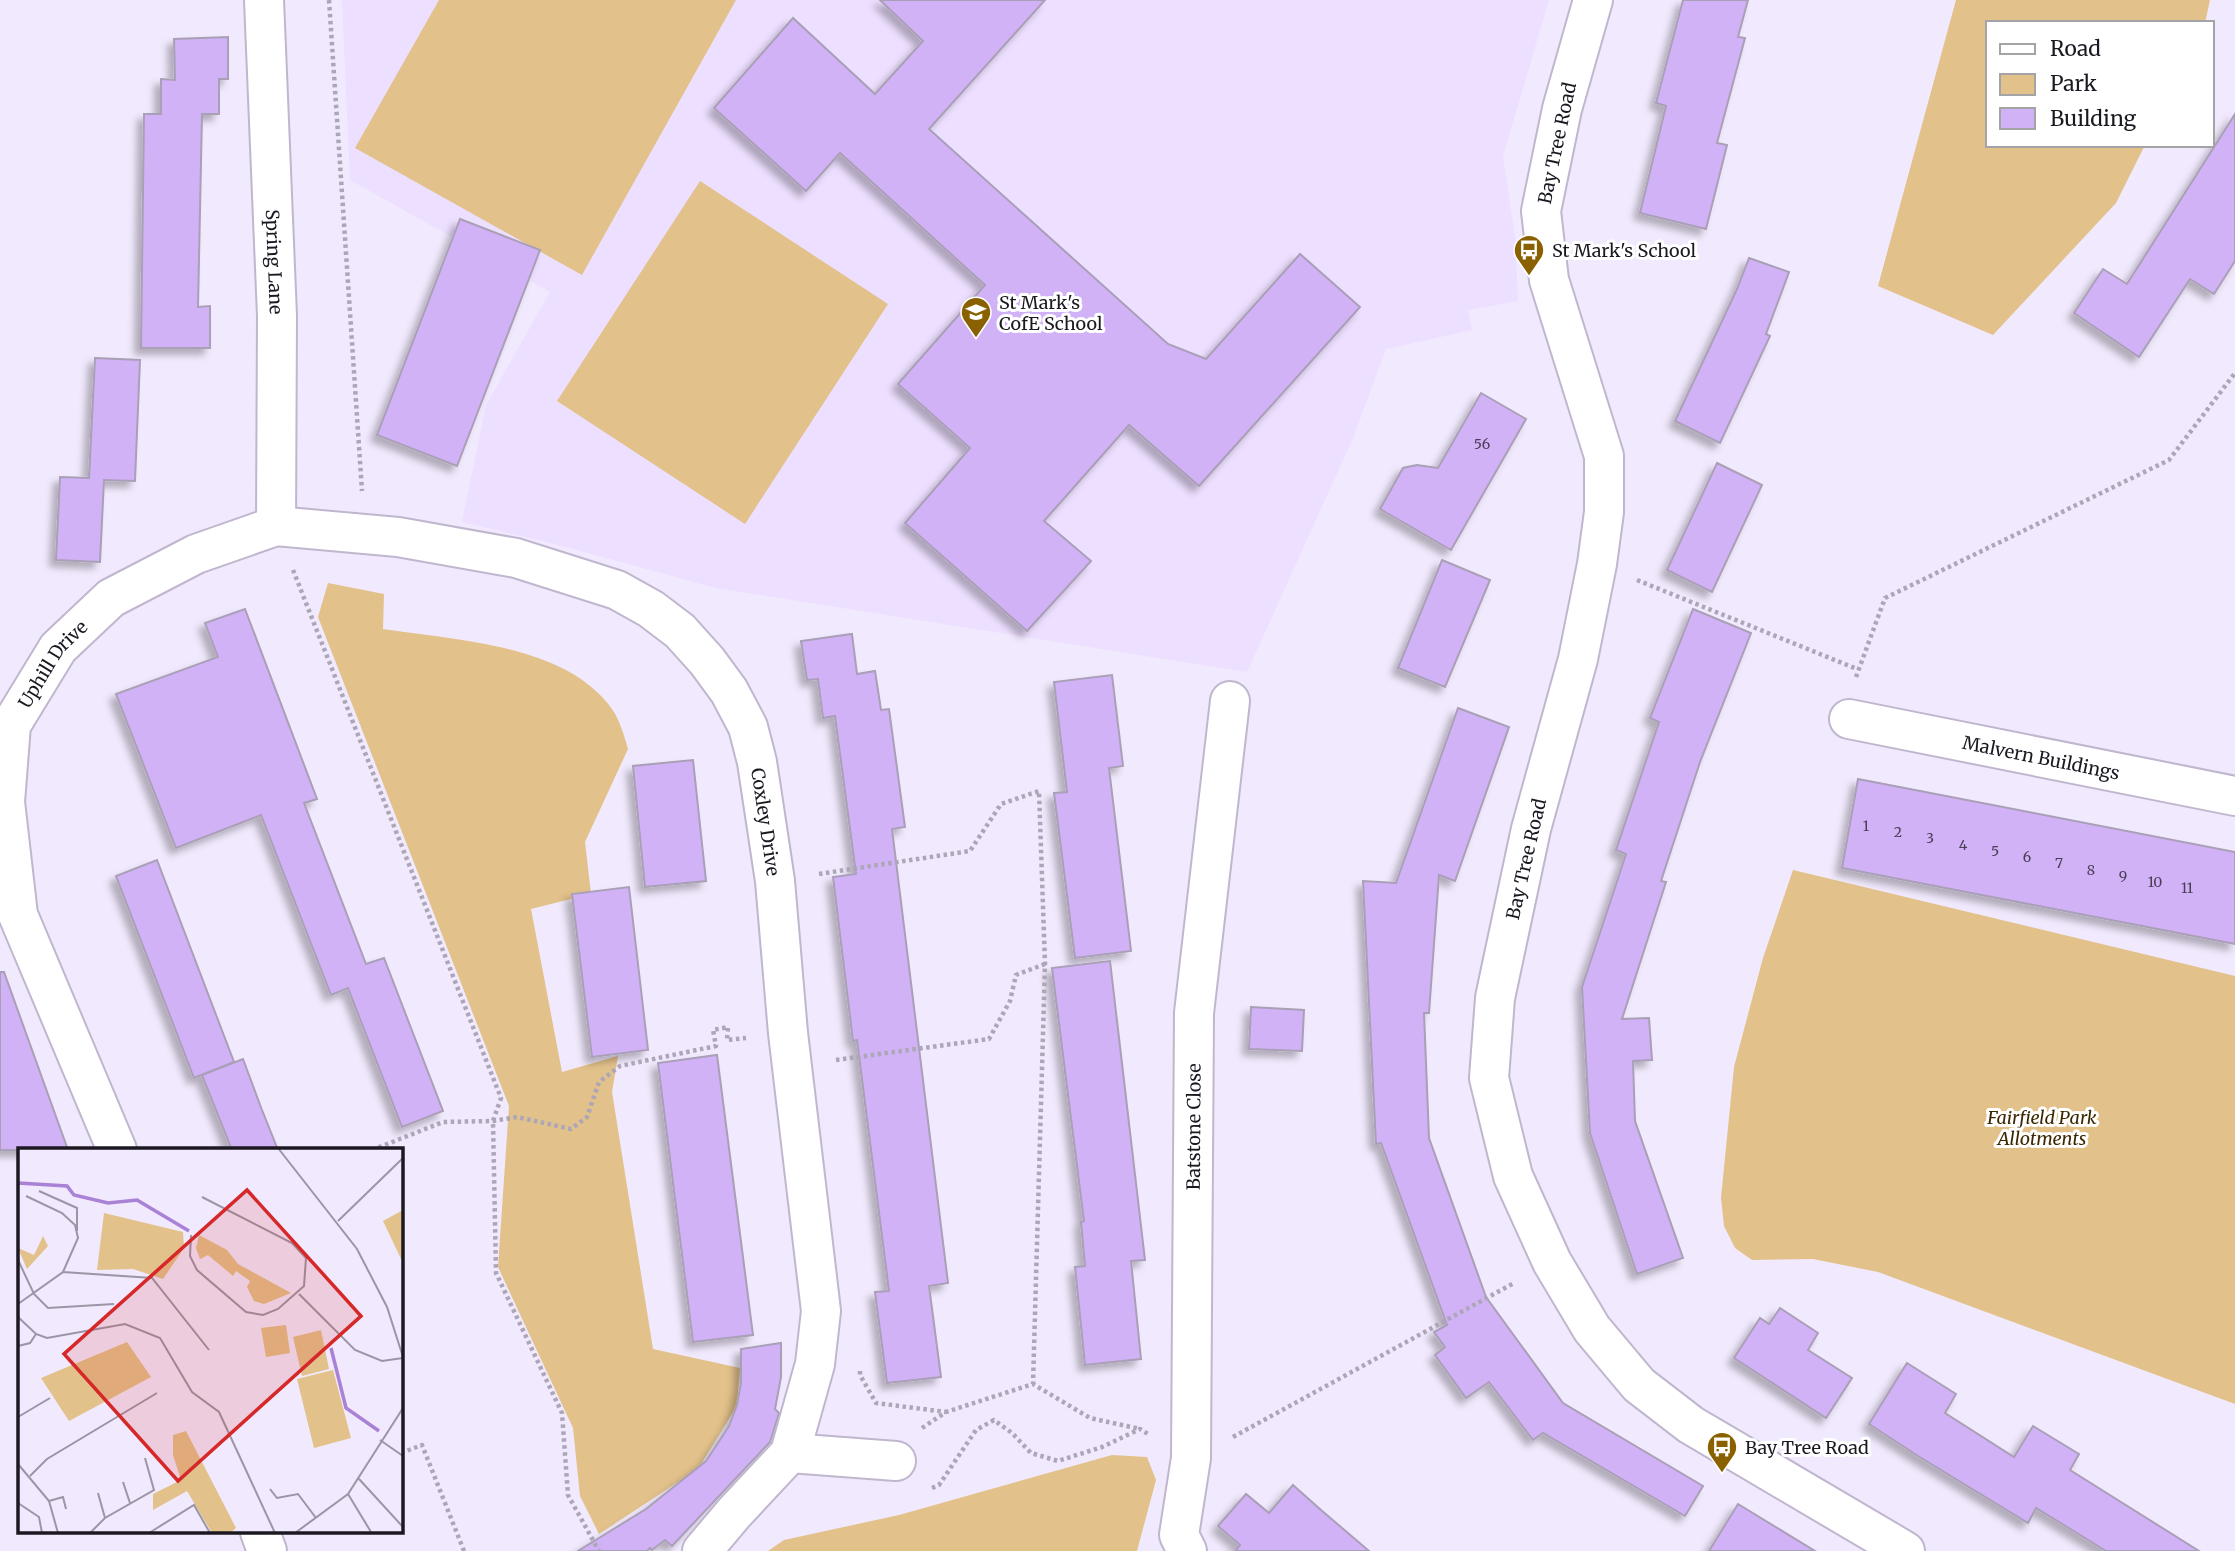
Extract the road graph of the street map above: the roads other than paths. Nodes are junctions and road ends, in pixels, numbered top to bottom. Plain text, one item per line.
1 (264, 0) edge
2 (1593, 0) edge
3 (276, 526) junction
4 (1230, 701) dead end
5 (1849, 719) road end
6 (2235, 796) edge
7 (116, 1148) edge
8 (790, 1453) junction
9 (896, 1461) road end
10 (261, 1534) edge
11 (267, 1551) edge
12 (702, 1551) edge
13 (1187, 1551) edge
14 (1905, 1551) edge

1 - 3 street, Spring Lane
2 - 14 street, Bay Tree Road
3 - 7 street, Uphill Drive
3 - 8 street, Coxley Drive
4 - 13 street, Batstone Close
5 - 6 street, Malvern Buildings
8 - 9 street
8 - 12 street, Coxley Drive
10 - 11 street

